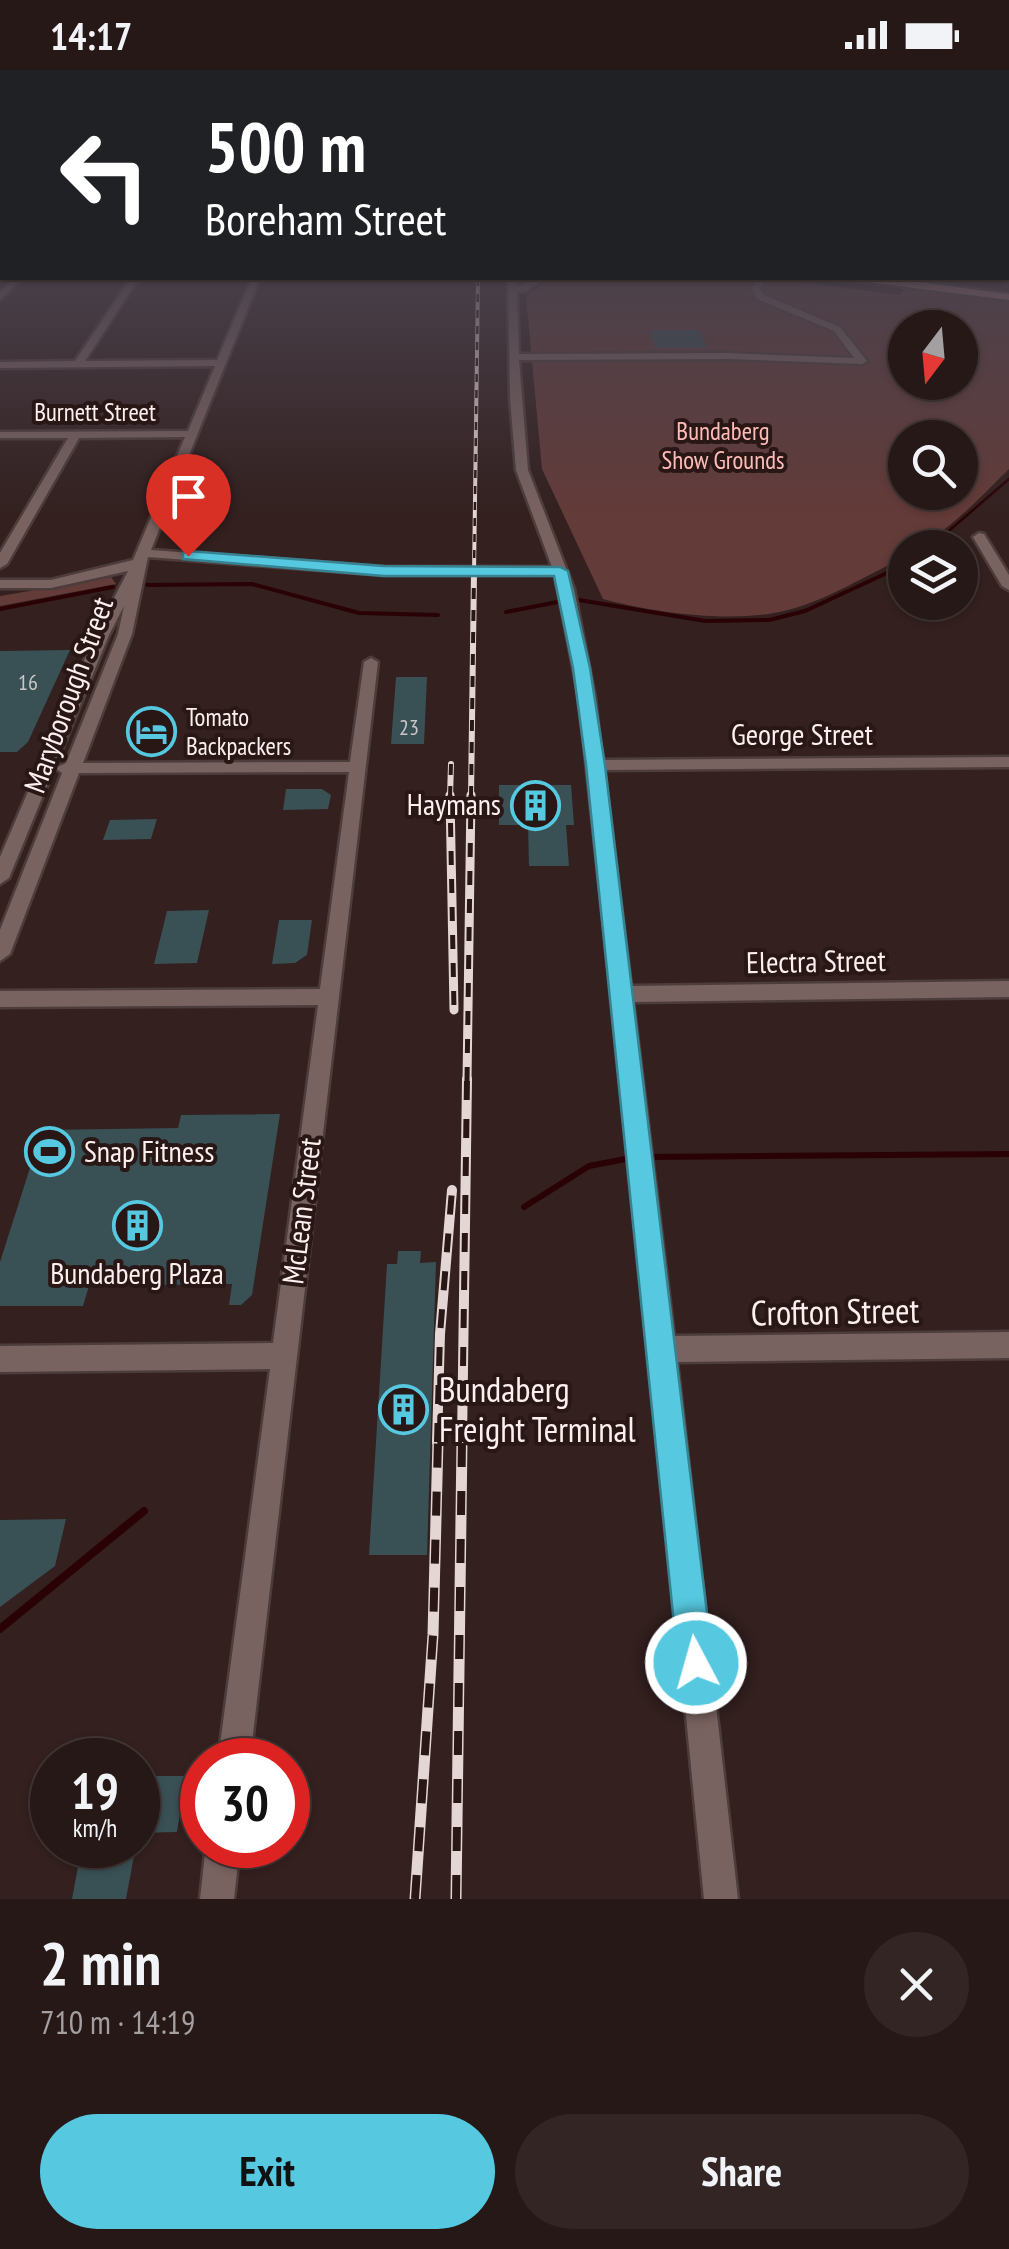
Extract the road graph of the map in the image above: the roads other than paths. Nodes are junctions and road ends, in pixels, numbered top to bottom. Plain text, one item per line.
1 (92, 343) edge
2 (229, 343) edge
3 (514, 343) edge
4 (852, 343) edge
5 (515, 357) junction
6 (221, 363) junction
7 (78, 364) junction
8 (0, 365) edge
9 (76, 434) junction
10 (191, 434) junction
11 (0, 435) edge
12 (979, 537) dead end
13 (140, 560) junction
14 (0, 564) edge
15 (560, 571) junction
16 (0, 584) edge
17 (1009, 586) edge
18 (371, 662) dead end
19 (1009, 762) edge
20 (596, 765) junction
21 (356, 767) junction
22 (46, 768) junction
23 (74, 768) junction
24 (0, 878) edge
25 (0, 954) edge
26 (1009, 989) edge
27 (623, 994) junction
28 (328, 997) junction
29 (0, 999) edge
30 (1009, 1345) edge
31 (663, 1349) junction
32 (284, 1356) junction
33 (0, 1359) edge
34 (237, 1738) edge
35 (221, 1868) edge
36 (217, 1899) edge
37 (720, 1899) edge

1 - 7 street
2 - 6 street, Maryborough Street
3 - 5 street
4 - 5 street
5 - 15 street
6 - 7 street
6 - 10 street, Maryborough Street
7 - 8 street
9 - 10 street, Burnett Street
9 - 11 street, Burnett Street
9 - 14 street
10 - 13 street, Maryborough Street
12 - 17 street
13 - 15 street
13 - 16 street
13 - 22 street, Maryborough Street
13 - 23 street, Maryborough Street
15 - 20 street
18 - 21 street, McLean Street
19 - 20 street, George Street
20 - 27 street
21 - 23 street
21 - 28 street, McLean Street
22 - 23 street
22 - 24 street, Maryborough Street
23 - 25 street, Maryborough Street
26 - 27 street, Electra Street
27 - 31 street
28 - 29 street
28 - 32 street, McLean Street
30 - 31 street, Crofton Street
31 - 37 street
32 - 33 street
32 - 34 street, McLean Street
35 - 36 street

